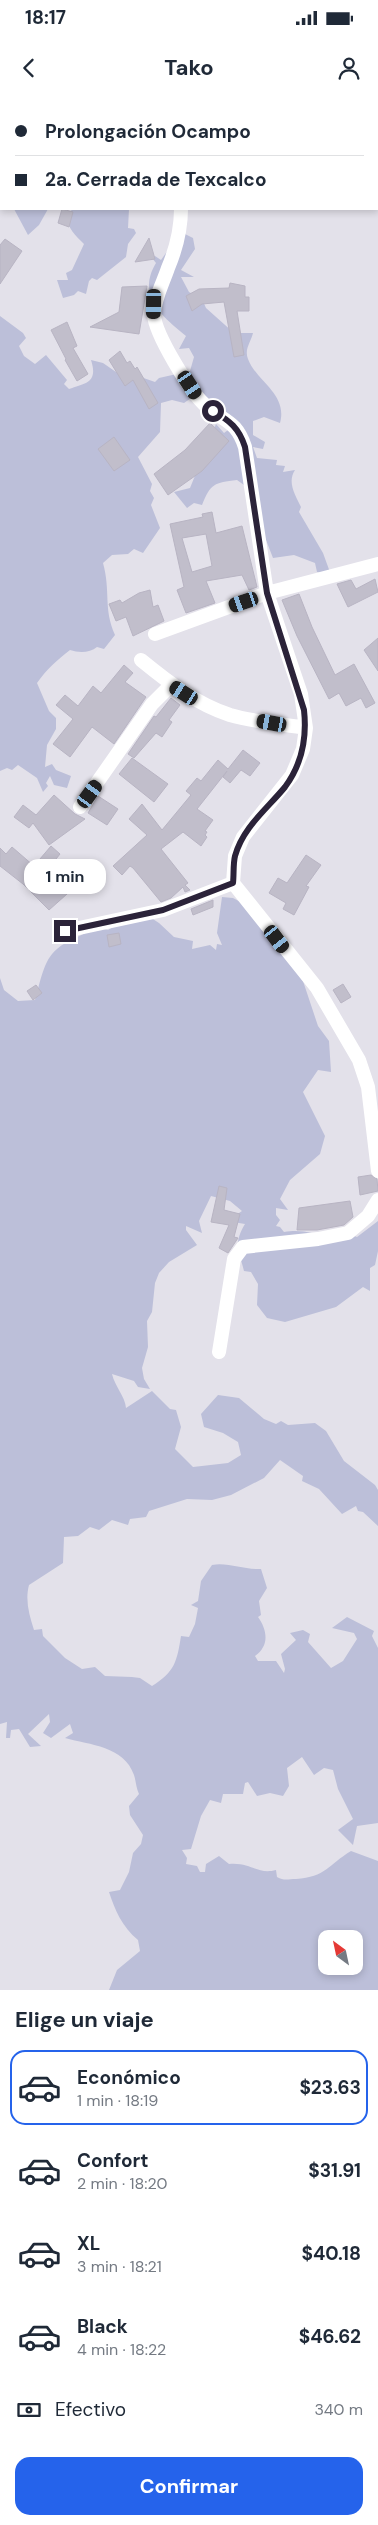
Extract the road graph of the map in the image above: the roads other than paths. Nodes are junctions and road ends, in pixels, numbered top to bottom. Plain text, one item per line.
1 (182, 210) edge
2 (378, 564) edge
3 (267, 593) junction
4 (154, 634) dead end
5 (141, 660) dead end
6 (171, 684) junction
7 (306, 728) junction
8 (80, 807) dead end
9 (233, 883) junction
10 (65, 931) dead end
11 (378, 1171) edge
12 (378, 1200) edge
13 (219, 1352) dead end

1 - 3 street
2 - 3 street
3 - 4 street
3 - 7 street
5 - 6 street
6 - 7 street
6 - 8 street
7 - 9 street
9 - 10 street
9 - 11 street
12 - 13 street

